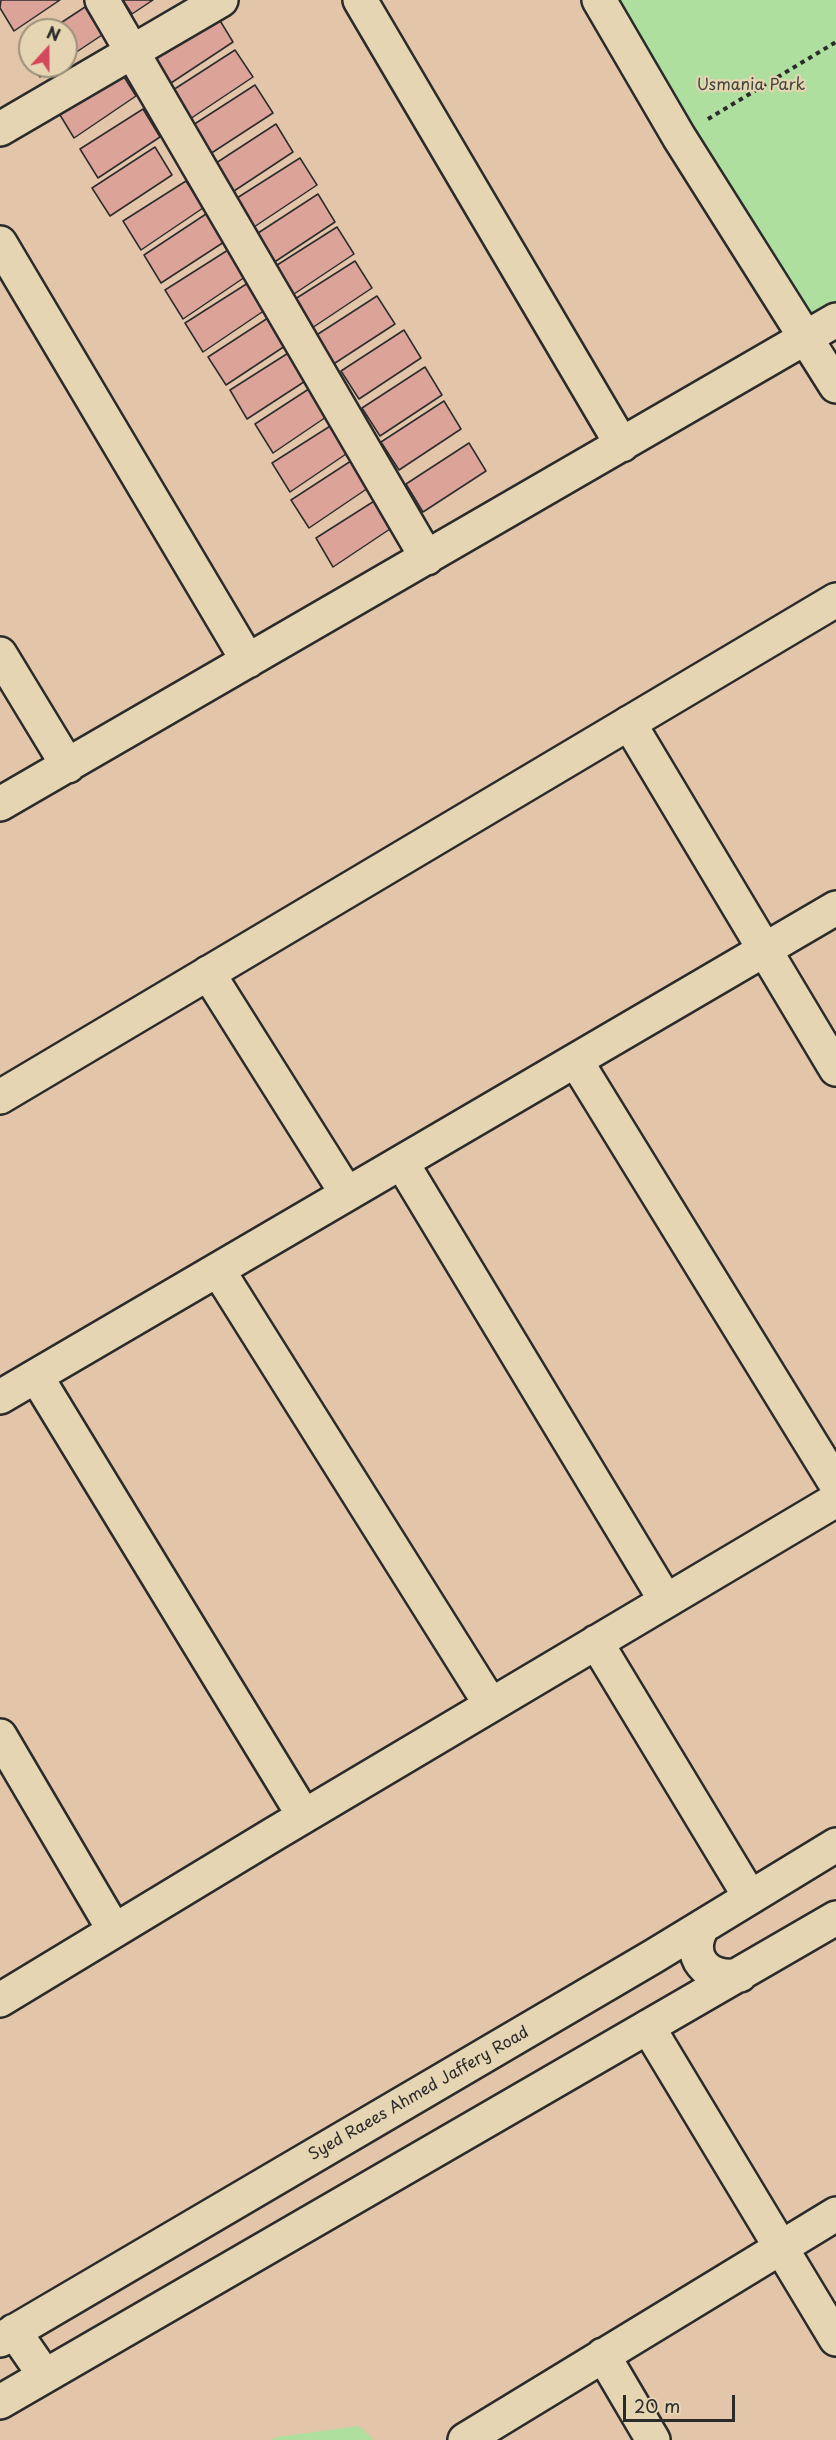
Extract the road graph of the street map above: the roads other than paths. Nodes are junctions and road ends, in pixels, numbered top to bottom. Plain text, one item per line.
1 (102, 0) edge
2 (220, 0) edge
3 (360, 0) edge
4 (599, 0) edge
5 (131, 52) junction
6 (0, 129) edge
7 (0, 243) edge
8 (836, 320) edge
9 (806, 338) junction
10 (836, 386) edge
11 (622, 445) junction
12 (427, 558) junction
13 (836, 600) edge
14 (0, 654) edge
15 (248, 661) junction
16 (629, 723) junction
17 (68, 766) junction
18 (0, 804) edge
19 (836, 908) edge
20 (765, 950) junction
21 (208, 974) junction
22 (576, 1061) junction
23 (836, 1069) edge
24 (0, 1098) edge
25 (402, 1163) junction
26 (347, 1194) junction
27 (218, 1270) junction
28 (36, 1376) junction
29 (0, 1397) edge
30 (836, 1484) edge
31 (836, 1500) edge
32 (666, 1601) junction
33 (596, 1642) junction
34 (490, 1705) junction
35 (0, 1736) edge
36 (304, 1816) junction
37 (836, 1845) edge
38 (750, 1897) junction
39 (836, 1918) edge
40 (703, 1926) junction
41 (114, 1930) junction
42 (654, 1956) junction
43 (740, 1975) junction
44 (0, 2000) edge
45 (679, 2009) junction
46 (648, 2027) junction
47 (836, 2214) edge
48 (780, 2247) junction
49 (7, 2336) edge
50 (836, 2339) edge
51 (603, 2355) junction
52 (45, 2376) junction
53 (0, 2402) edge
54 (465, 2440) edge
55 (653, 2440) edge

1 - 5 street
2 - 5 street
3 - 11 street
4 - 9 street
5 - 6 street
5 - 12 street
7 - 15 street
8 - 9 street
9 - 10 street
9 - 11 street
11 - 12 street
12 - 15 street
13 - 16 street
14 - 17 street
15 - 17 street
16 - 20 street
16 - 21 street
17 - 18 street
19 - 20 street
20 - 22 street
20 - 23 street
21 - 24 street
21 - 26 street
22 - 25 street
22 - 30 street
25 - 26 street
25 - 32 street
26 - 27 street
27 - 28 street
27 - 34 street
28 - 29 street
28 - 36 street
31 - 32 street
32 - 33 street
33 - 34 street
33 - 38 street
34 - 36 street
35 - 41 street
36 - 41 street
37 - 38 street, Syed Raees Ahmed Jaffery Road
38 - 40 street, Syed Raees Ahmed Jaffery Road
39 - 43 street
40 - 42 street, Syed Raees Ahmed Jaffery Road
40 - 43 street
41 - 44 street
42 - 45 street
42 - 49 street, Syed Raees Ahmed Jaffery Road
43 - 45 street
45 - 46 street
46 - 48 street
46 - 52 street
47 - 48 street
48 - 50 street
48 - 51 street
49 - 52 street
51 - 54 street
51 - 55 street
52 - 53 street

